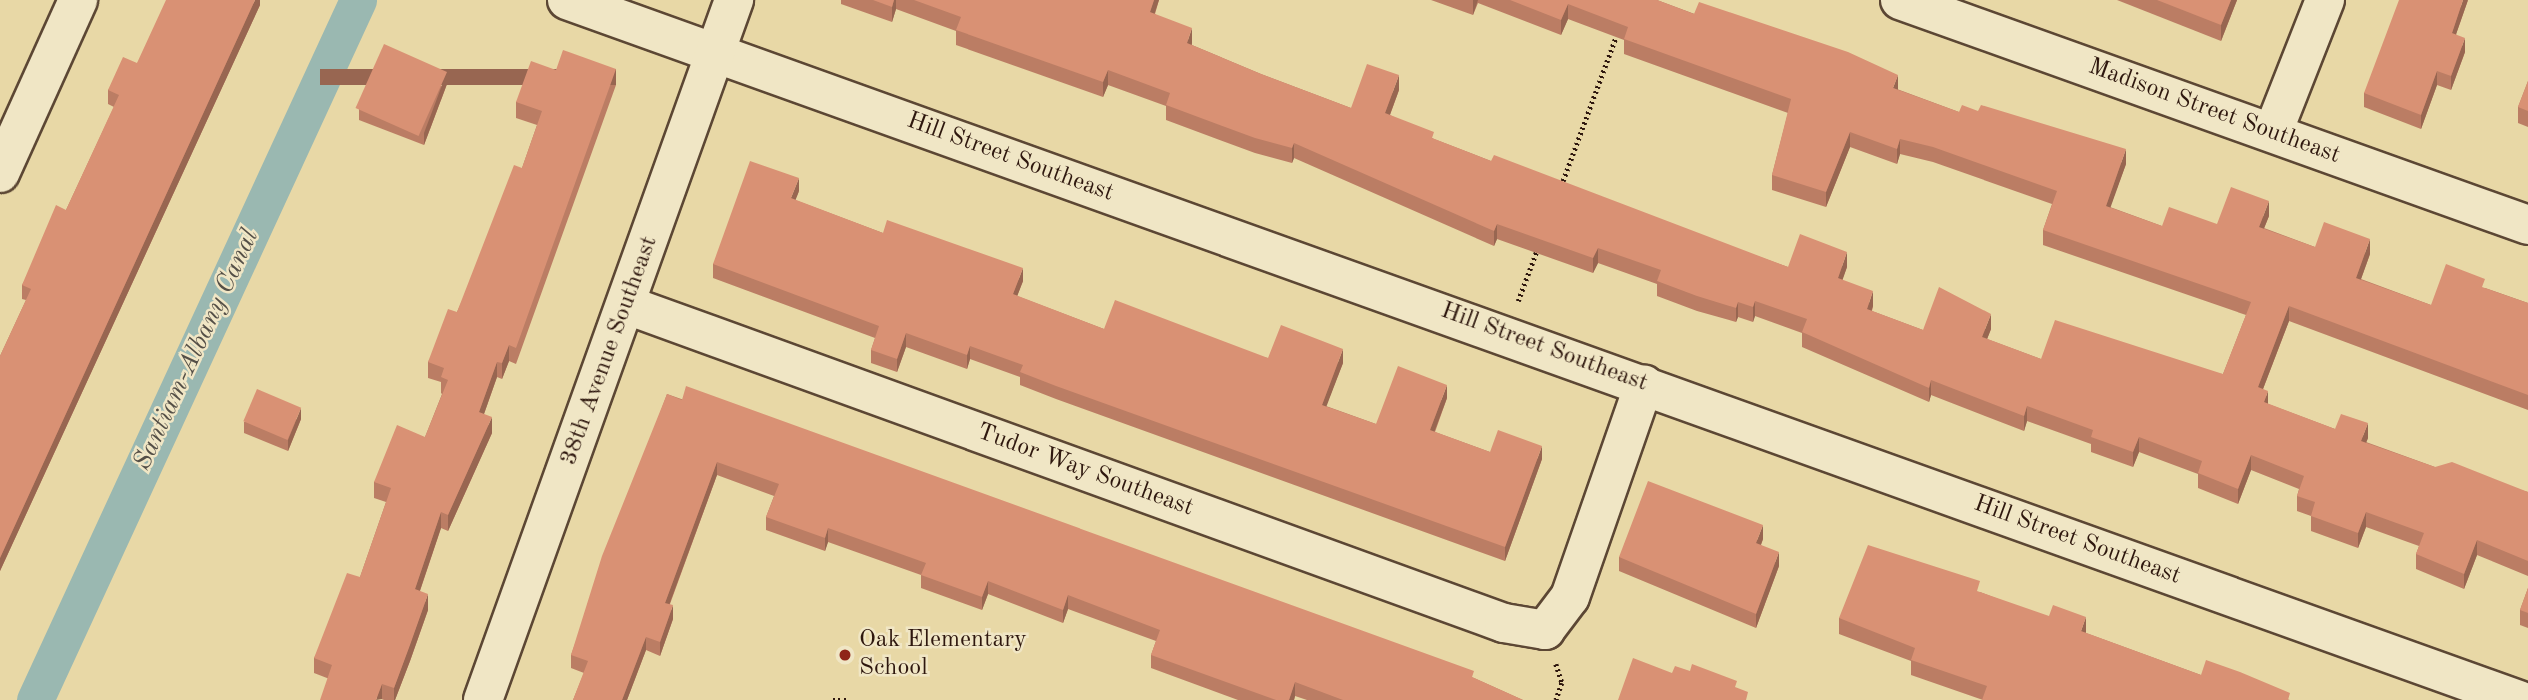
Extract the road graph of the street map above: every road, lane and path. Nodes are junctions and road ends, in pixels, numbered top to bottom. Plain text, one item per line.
1 (78, 0) edge
2 (567, 0) edge
3 (734, 0) edge
4 (1900, 0) edge
5 (2325, 0) edge
6 (1620, 26) edge
7 (715, 53) junction
8 (2273, 132) junction
9 (0, 173) edge
10 (1558, 193) edge
11 (2528, 225) edge
12 (1539, 245) edge
13 (627, 305) junction
14 (1506, 335) junction
15 (1644, 384) junction
16 (483, 700) edge
17 (833, 700) edge
18 (846, 700) edge
19 (2519, 700) edge

1 - 9 street
2 - 7 street, Hill Street Southeast
3 - 7 street, 38th Avenue Southeast
4 - 8 street, Madison Street Southeast
5 - 8 street
6 - 10 path
7 - 13 street, 38th Avenue Southeast
7 - 14 street, Hill Street Southeast
8 - 11 street, Madison Street Southeast
12 - 14 path
13 - 15 street, Tudor Way Southeast
13 - 16 street, 38th Avenue Southeast
14 - 15 street, Hill Street Southeast
15 - 19 street, Hill Street Southeast
17 - 18 path

